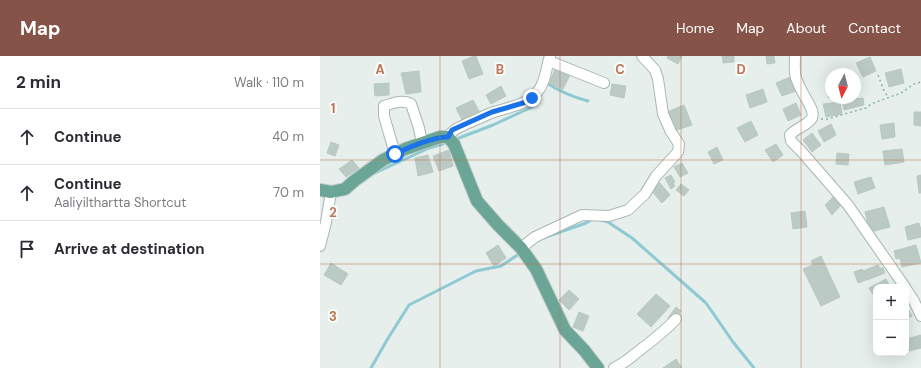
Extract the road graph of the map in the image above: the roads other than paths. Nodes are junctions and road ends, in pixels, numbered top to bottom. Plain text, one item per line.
1 (642, 56) edge
2 (795, 56) edge
3 (550, 60) edge
4 (604, 83) dead end
5 (448, 137) junction
6 (422, 144) junction
7 (395, 154) junction
8 (326, 191) edge
9 (320, 246) edge
10 (524, 253) junction
11 (902, 284) edge
12 (909, 294) edge
13 (921, 316) edge
14 (676, 319) dead end
15 (598, 368) edge
16 (614, 368) edge

1 - 10 street
2 - 11 street
3 - 4 street
3 - 5 street
5 - 6 main road
5 - 10 main road
6 - 7 main road
6 - 7 street
7 - 8 main road
8 - 9 street
10 - 15 main road
12 - 13 street
14 - 16 street

